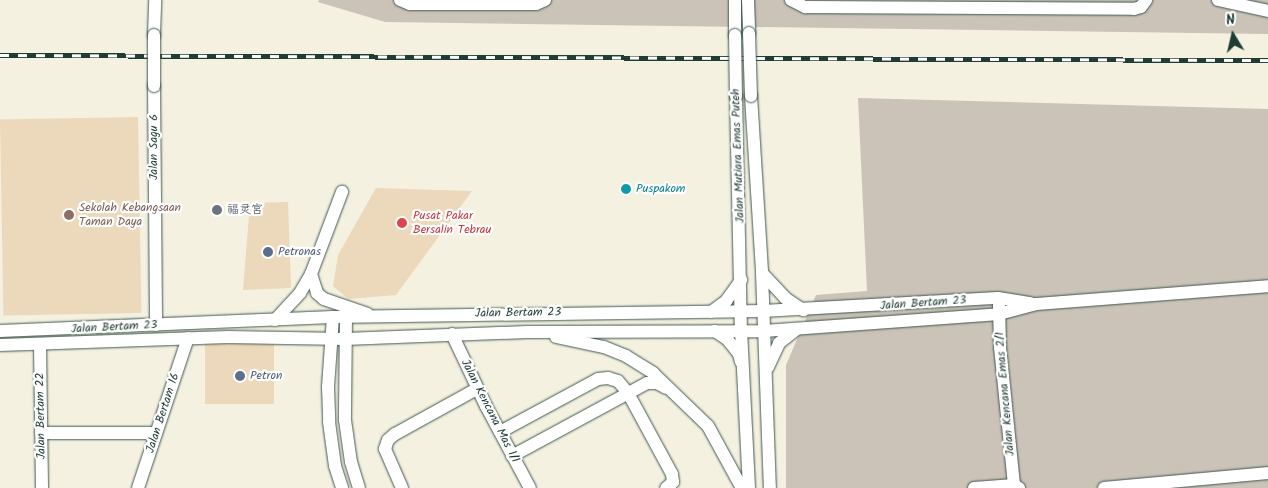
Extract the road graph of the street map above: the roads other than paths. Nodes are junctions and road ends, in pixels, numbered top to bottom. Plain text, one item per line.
1 (155, 0) edge
2 (400, 0) edge
3 (546, 0) edge
4 (735, 0) edge
5 (748, 0) edge
6 (791, 0) edge
7 (1146, 0) edge
8 (1218, 0) edge
9 (948, 4) edge
10 (1268, 11) edge
11 (342, 192) dead end
12 (762, 273) junction
13 (312, 274) junction
14 (741, 280) junction
15 (1268, 286) edge
16 (998, 298) junction
17 (1036, 304) junction
18 (803, 310) junction
19 (763, 311) junction
20 (711, 312) junction
21 (741, 312) junction
22 (999, 314) junction
23 (372, 316) junction
24 (333, 317) junction
25 (346, 317) junction
26 (275, 320) junction
27 (156, 325) junction
28 (797, 329) junction
29 (741, 330) junction
30 (0, 331) edge
31 (715, 331) junction
32 (764, 331) junction
33 (527, 332) junction
34 (452, 334) junction
35 (188, 338) junction
36 (332, 339) junction
37 (345, 339) junction
38 (40, 344) junction
39 (0, 345) edge
40 (744, 374) junction
41 (766, 374) junction
42 (477, 389) junction
43 (628, 393) junction
44 (677, 394) junction
45 (500, 432) junction
46 (42, 433) junction
47 (156, 433) junction
48 (512, 456) junction
49 (1268, 473) edge
50 (669, 485) edge
51 (1016, 486) edge
52 (42, 488) edge
53 (138, 488) edge
54 (342, 488) edge
55 (359, 488) edge
56 (402, 488) edge
57 (530, 488) edge
58 (742, 488) edge
59 (750, 488) edge
60 (770, 488) edge
61 (974, 488) edge
62 (1104, 488) edge

1 - 27 street, Jalan Sagu 6, bridge
2 - 3 street
4 - 14 street, Jalan Mutiara Emas Puteh, bridge
5 - 12 street, Jalan Mutiara Emas Puteh, bridge
6 - 9 street
7 - 9 street
8 - 10 street
11 - 13 street
12 - 18 street
12 - 19 street, Jalan Mutiara Emas Puteh
13 - 23 street
13 - 26 street
14 - 20 street
14 - 21 street, Jalan Mutiara Emas Puteh
15 - 17 street, Jalan Bertam 23
16 - 17 street, Jalan Bertam 23
16 - 18 street, Jalan Bertam 23
16 - 22 street, Jalan Kencana Emas 2/1
17 - 22 street, Jalan Bertam 23
18 - 19 street, Jalan Bertam 23
19 - 21 street, Jalan Bertam 23
19 - 32 street, Jalan Mutiara Emas Puteh
20 - 21 street, Jalan Bertam 23
20 - 23 street, Jalan Bertam 23
21 - 29 street, Jalan Mutiara Emas Puteh
22 - 28 street, Jalan Bertam 23
22 - 51 street, Jalan Kencana Emas 2/1
23 - 25 street, Jalan Bertam 23
24 - 25 street, Jalan Bertam 23
24 - 26 street, Jalan Bertam 23
24 - 36 street
25 - 37 street
26 - 27 street, Jalan Bertam 23
27 - 30 street, Jalan Bertam 23
28 - 32 street, Jalan Bertam 23
28 - 41 street
29 - 31 street, Jalan Bertam 23
29 - 32 street, Jalan Bertam 23
29 - 40 street
31 - 33 street, Jalan Bertam 23
31 - 40 street
32 - 41 street
33 - 34 street, Jalan Bertam 23
33 - 44 street
34 - 37 street, Jalan Bertam 23
34 - 42 street, Jalan Kencana Mas 1/1
35 - 36 street, Jalan Bertam 23
35 - 38 street, Jalan Bertam 23
35 - 47 street, Jalan Bertam 16
36 - 37 street, Jalan Bertam 23
36 - 54 street
37 - 55 street
38 - 39 street, Jalan Bertam 23
38 - 46 street, Jalan Bertam 22
40 - 59 street
41 - 60 street
42 - 45 street, Jalan Kencana Mas 1/1
42 - 56 street
43 - 44 street
43 - 45 street
43 - 48 street
43 - 50 street
44 - 58 street
45 - 48 street, Jalan Kencana Mas 1/1
46 - 47 street
46 - 52 street, Jalan Bertam 22
47 - 53 street, Jalan Bertam 16
48 - 57 street, Jalan Kencana Mas 1/1
49 - 62 street
51 - 61 street

